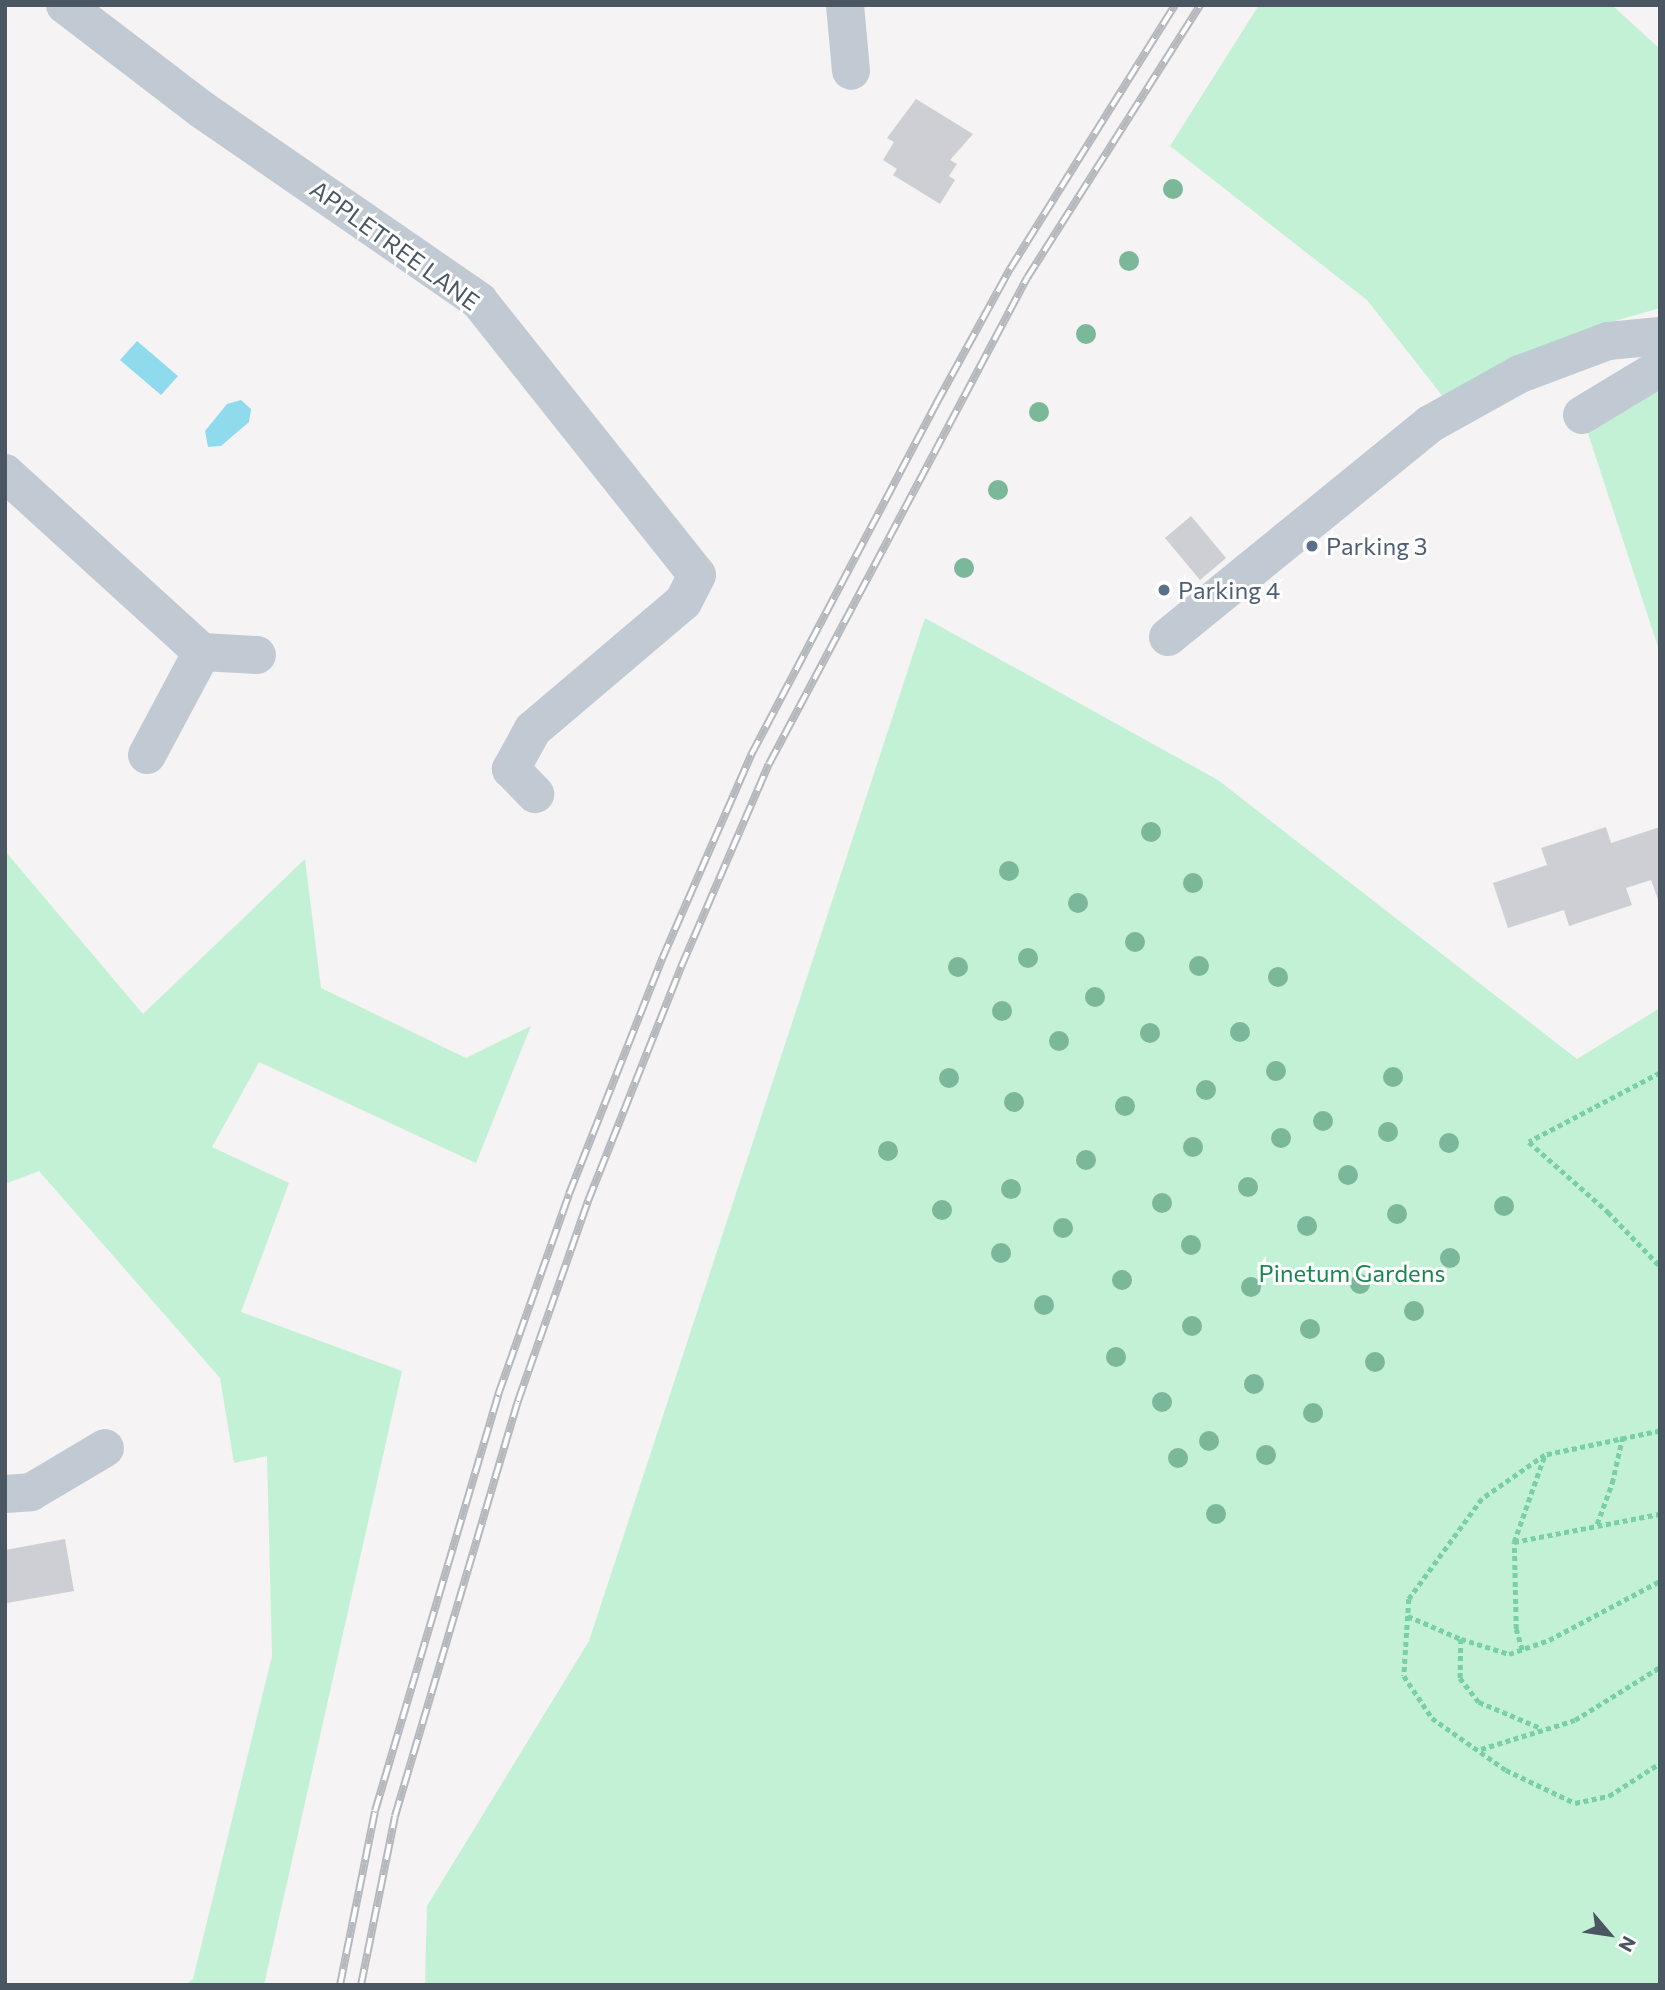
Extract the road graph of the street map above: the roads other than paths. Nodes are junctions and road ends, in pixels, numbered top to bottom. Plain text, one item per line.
1 (65, 5) edge
2 (845, 5) edge
3 (850, 71) dead end
4 (1660, 336) edge
5 (1660, 368) edge
6 (1582, 415) dead end
7 (5, 473) edge
8 (1168, 637) dead end
9 (202, 652) junction
10 (257, 654) dead end
11 (147, 755) dead end
12 (535, 794) dead end
13 (104, 1448) dead end
14 (5, 1494) edge

1 - 12 street, APPLETREE LANE
2 - 3 street
4 - 8 street
5 - 6 street
7 - 9 street
9 - 10 street
9 - 11 street
13 - 14 street

